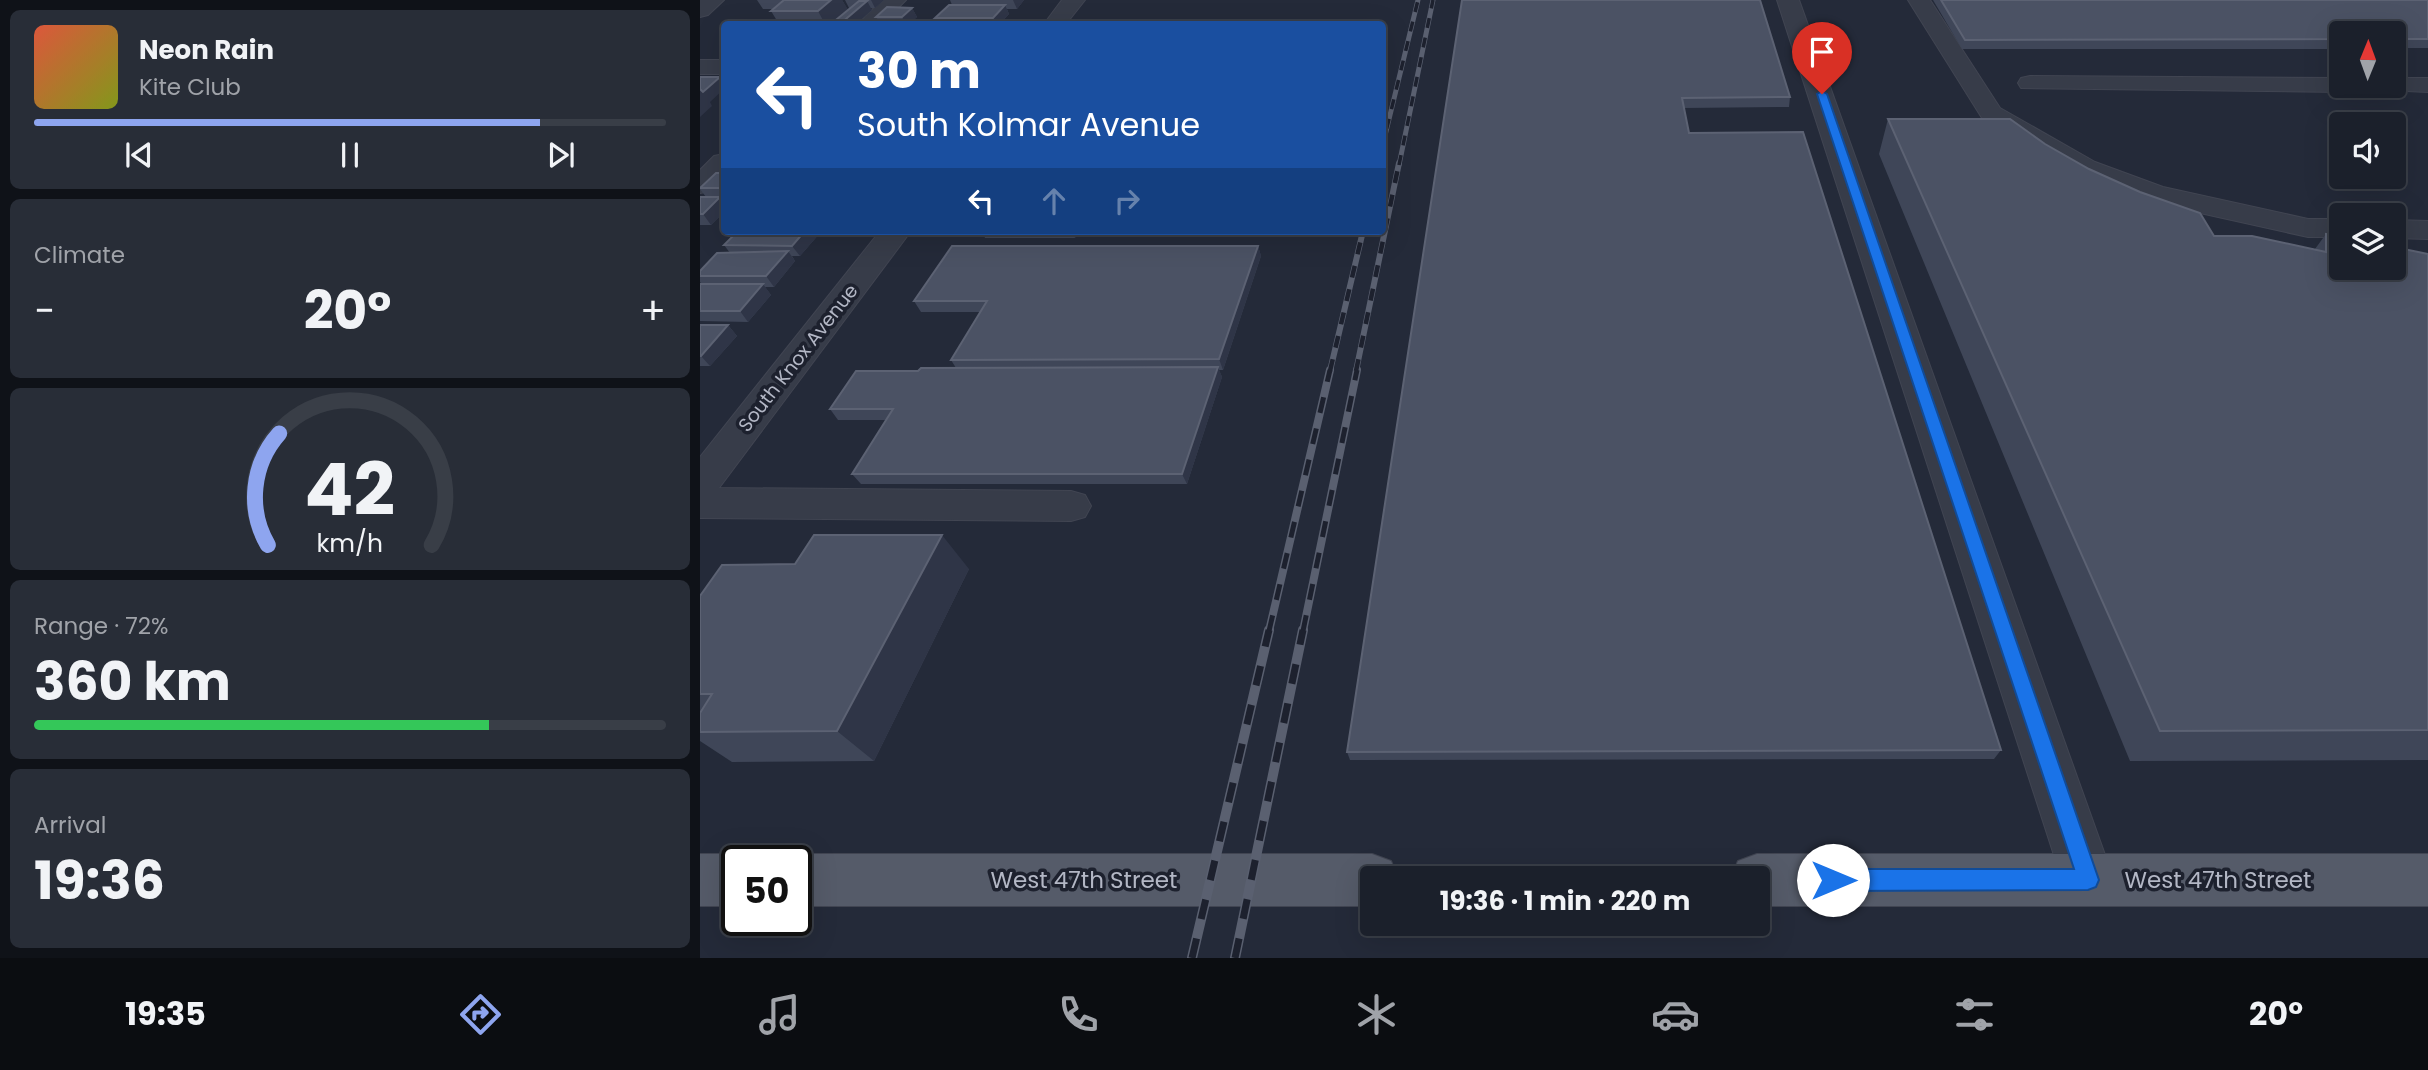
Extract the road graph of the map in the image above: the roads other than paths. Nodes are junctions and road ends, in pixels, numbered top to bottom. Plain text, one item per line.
1 (713, 0) edge
2 (895, 0) edge
3 (1074, 0) edge
4 (1788, 0) edge
5 (1919, 0) edge
6 (700, 10) edge
7 (872, 21) edge
8 (1057, 21) edge
9 (700, 67) edge
10 (721, 67) edge
11 (2030, 83) dead end
12 (2329, 85) edge
13 (2406, 85) edge
14 (2428, 85) edge
15 (721, 165) edge
16 (700, 185) edge
17 (2329, 228) edge
18 (2406, 229) edge
19 (2428, 230) edge
20 (893, 235) edge
21 (700, 485) edge
22 (700, 503) edge
23 (1071, 506) dead end
24 (700, 880) edge
25 (721, 880) edge
26 (812, 880) edge
27 (1360, 880) edge
28 (1770, 880) edge
29 (2088, 880) junction
30 (2428, 880) edge

1 - 6 street
2 - 7 street
3 - 8 street
4 - 29 street
5 - 17 street
9 - 10 street
11 - 12 street
13 - 14 street
15 - 16 street
18 - 19 street
20 - 21 street, South Knox Avenue
22 - 23 street
24 - 25 main road
26 - 27 main road, West 47th Street
28 - 29 main road, West 47th Street
29 - 30 main road, West 47th Street

